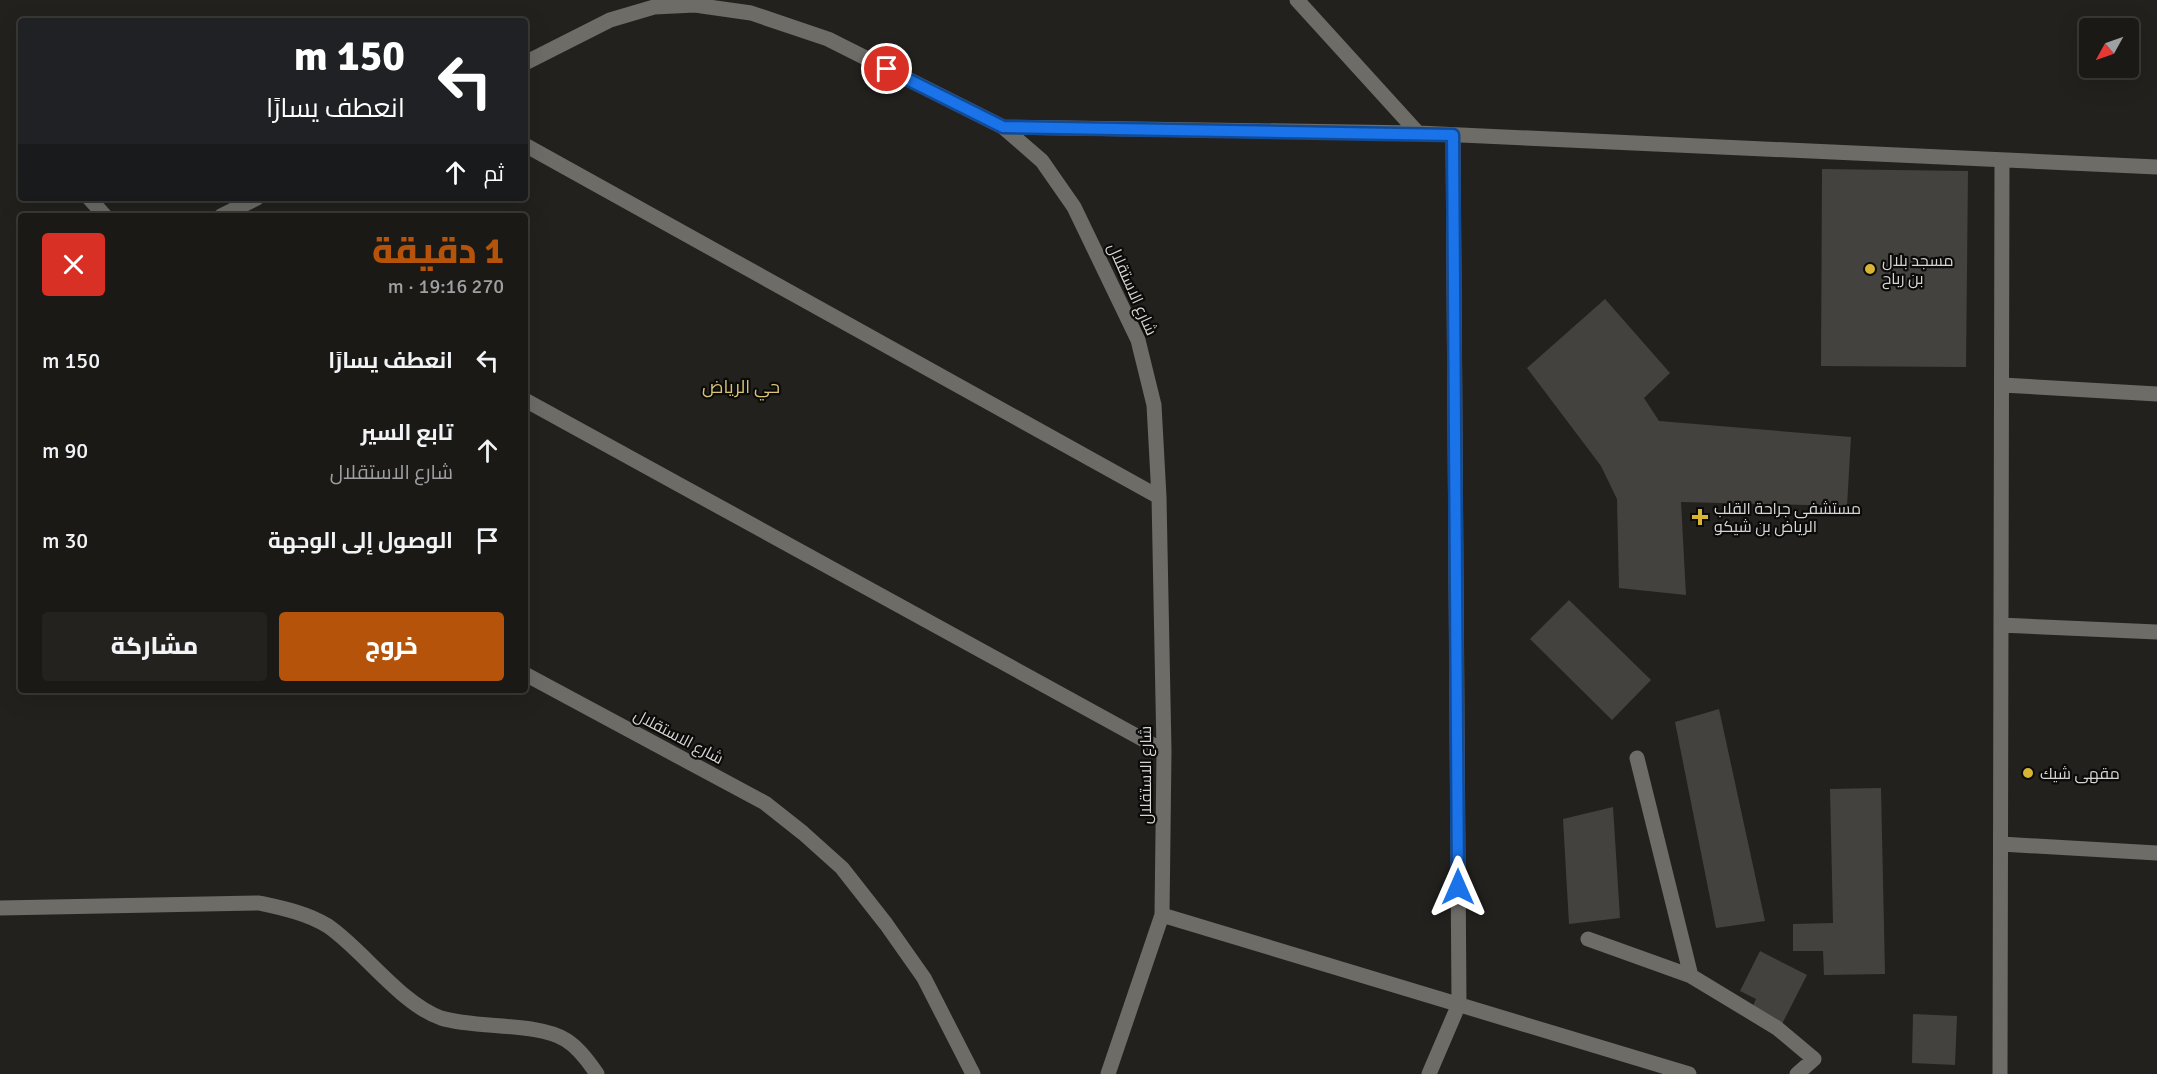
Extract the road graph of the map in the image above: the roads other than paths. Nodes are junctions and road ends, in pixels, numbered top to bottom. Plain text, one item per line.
1 (1297, 0) edge
2 (528, 61) edge
3 (1003, 127) junction
4 (1418, 133) junction
5 (1453, 135) junction
6 (528, 147) edge
7 (2002, 160) junction
8 (2157, 167) edge
9 (92, 201) edge
10 (251, 201) edge
11 (102, 213) edge
12 (227, 213) edge
13 (2002, 385) junction
14 (2157, 394) edge
15 (528, 402) edge
16 (1159, 497) junction
17 (2001, 625) junction
18 (2157, 632) edge
19 (528, 676) edge
20 (1164, 751) junction
21 (1637, 758) dead end
22 (2001, 844) junction
23 (2157, 854) edge
24 (0, 908) edge
25 (1162, 915) junction
26 (1588, 939) dead end
27 (1691, 976) junction
28 (1459, 1004) junction
29 (597, 1074) edge
30 (973, 1074) edge
31 (1108, 1074) edge
32 (1430, 1074) edge
33 (1689, 1074) edge
34 (1797, 1074) edge
35 (2000, 1074) edge

1 - 4 street
2 - 3 street, شارع الاستقلال
3 - 4 street
3 - 16 street, شارع الاستقلال
4 - 5 street
5 - 7 street
5 - 28 street
6 - 16 street
7 - 8 street
7 - 13 street
9 - 11 street
10 - 12 street
13 - 14 street
13 - 17 street
15 - 20 street
16 - 20 street, شارع الاستقلال
17 - 18 street
17 - 22 street
19 - 30 street, شارع الاستقلال
20 - 25 street, شارع الاستقلال
21 - 27 street
22 - 23 street
22 - 35 street
24 - 29 street
25 - 28 street
25 - 31 street, شارع الاستقلال
26 - 27 street
27 - 34 street
28 - 32 street
28 - 33 street

